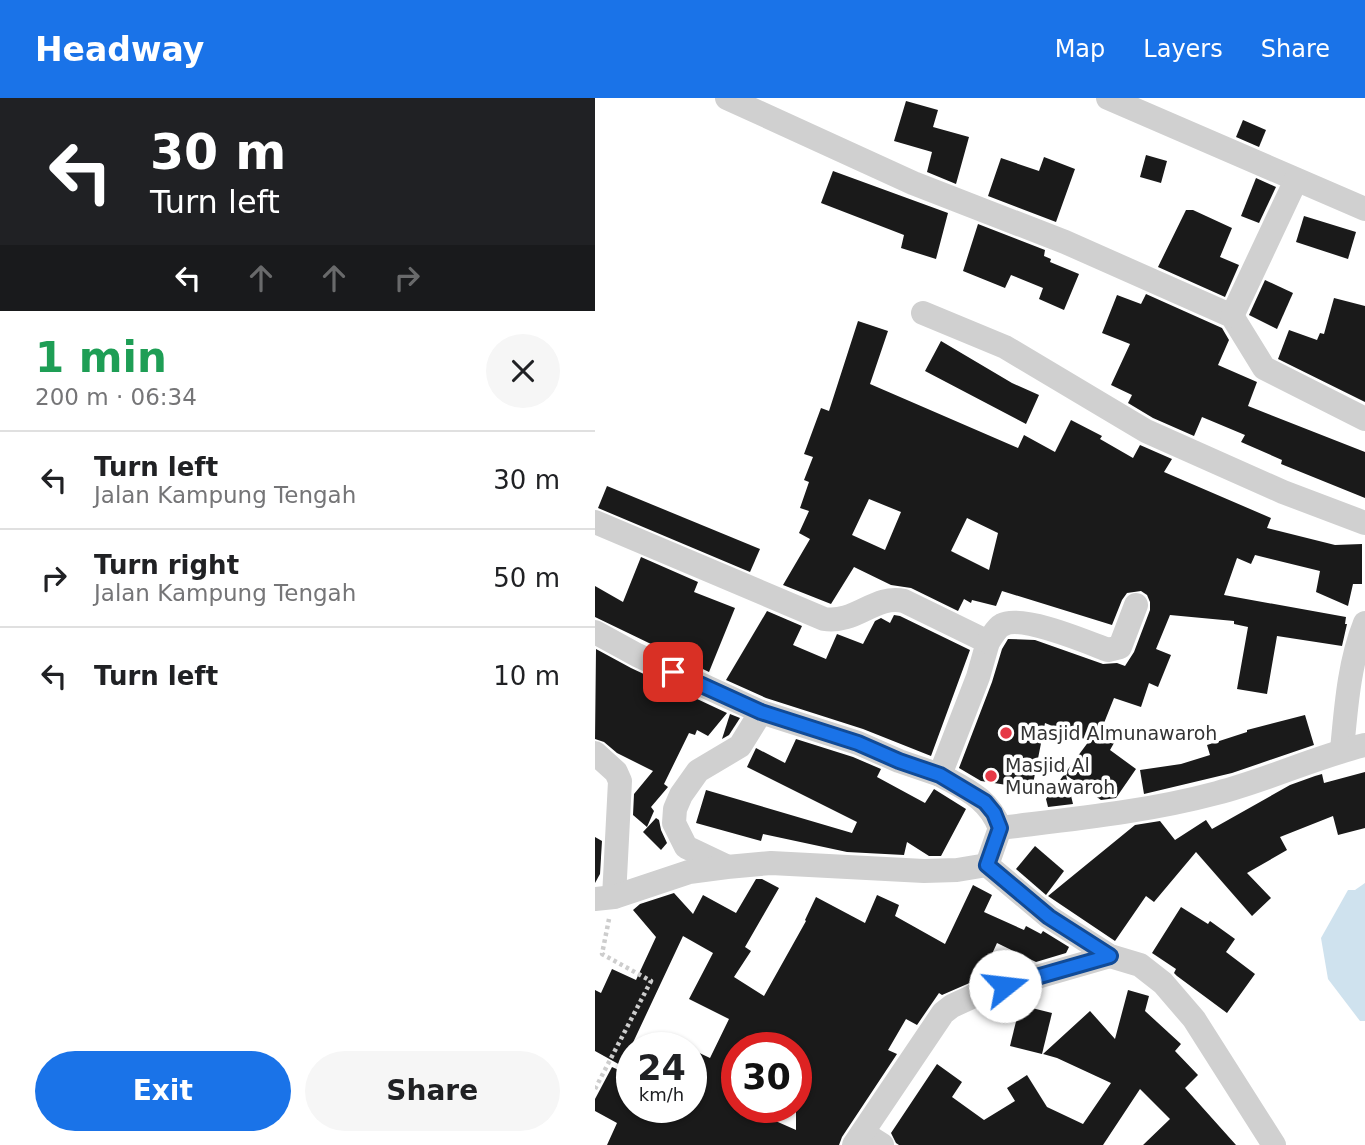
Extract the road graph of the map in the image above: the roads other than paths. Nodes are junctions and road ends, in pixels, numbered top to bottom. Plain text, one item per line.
1 (727, 98) edge
2 (1108, 98) edge
3 (1296, 180) junction
4 (1365, 209) edge
5 (923, 313) dead end
6 (1232, 316) junction
7 (1365, 419) edge
8 (595, 523) edge
9 (1365, 523) edge
10 (1136, 605) dead end
11 (1365, 623) edge
12 (595, 632) edge
13 (988, 642) junction
14 (761, 712) junction
15 (1354, 748) edge
16 (595, 753) edge
17 (940, 775) junction
18 (1000, 828) junction
19 (987, 865) junction
20 (727, 867) junction
21 (605, 898) edge
22 (1110, 956) junction
23 (867, 1141) edge
24 (1274, 1145) edge

1 - 6 street
2 - 3 street
3 - 4 street
3 - 6 street
5 - 9 street
6 - 7 street
8 - 13 street
10 - 13 street
11 - 15 street
12 - 14 street
13 - 17 street
14 - 17 street
14 - 20 street
15 - 18 street
16 - 21 street
17 - 18 street
18 - 19 street
19 - 20 street
19 - 22 street
20 - 21 street
22 - 23 street
22 - 24 street

